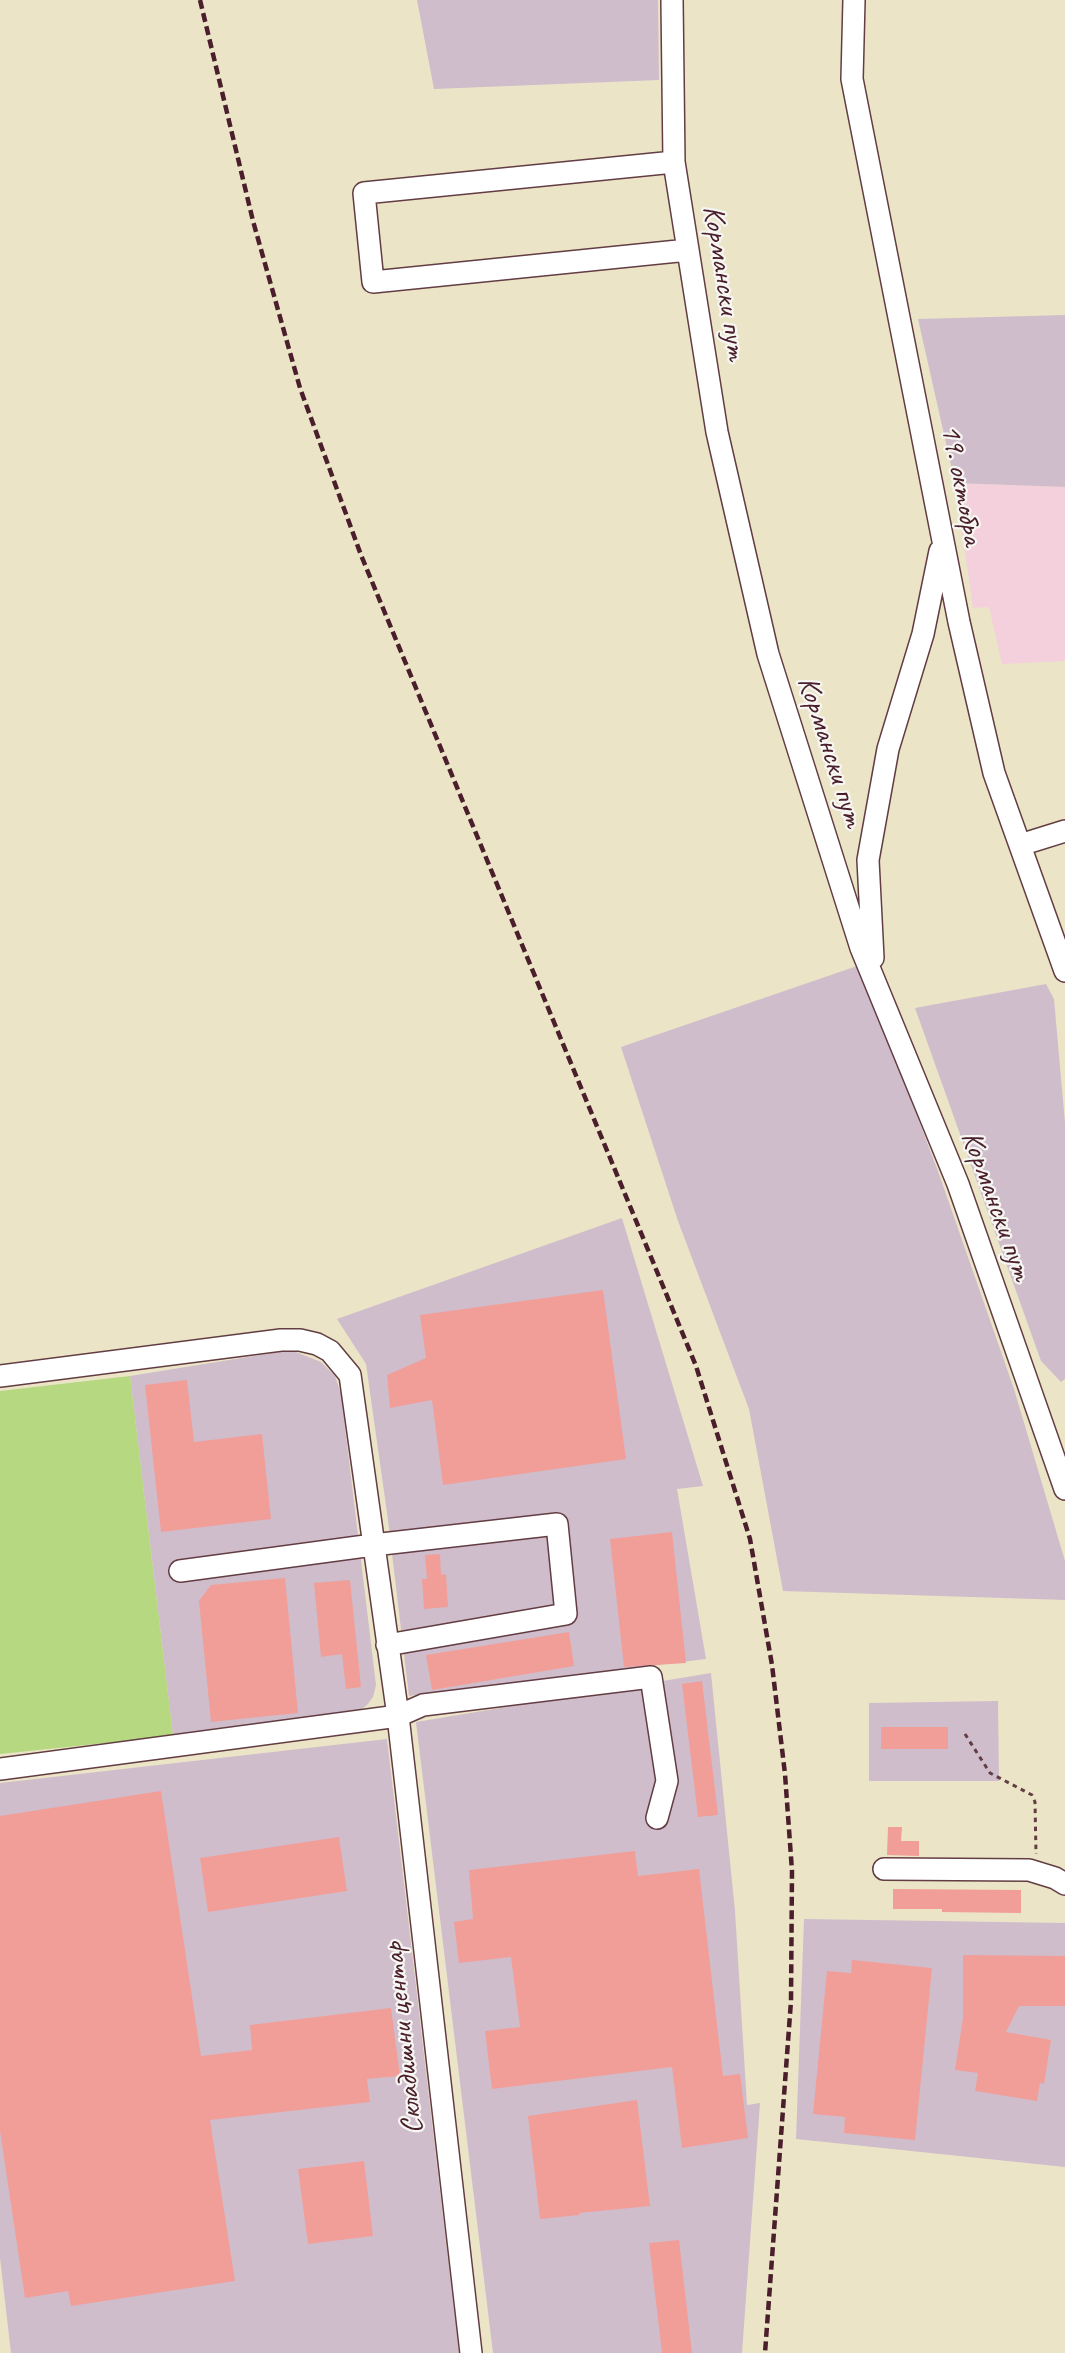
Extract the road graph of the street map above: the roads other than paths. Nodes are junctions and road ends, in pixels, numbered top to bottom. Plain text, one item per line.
1 (672, 0) edge
2 (854, 0) edge
3 (674, 162) junction
4 (688, 250) junction
5 (942, 543) junction
6 (1065, 831) edge
7 (1020, 845) junction
8 (1065, 971) edge
9 (873, 977) junction
10 (0, 1376) edge
11 (1065, 1489) edge
12 (373, 1545) junction
13 (180, 1571) dead end
14 (387, 1644) junction
15 (398, 1716) junction
16 (0, 1769) edge
17 (657, 1818) dead end
18 (884, 1869) dead end
19 (1065, 1884) edge
20 (471, 2353) edge

1 - 3 street, Кормански пут
2 - 5 street, 19. октобра
3 - 4 street, Кормански пут
3 - 4 street
4 - 9 street, Кормански пут
5 - 7 street, 19. октобра
5 - 9 street
6 - 7 street
7 - 8 street, 19. октобра
9 - 11 street, Кормански пут
10 - 12 street, Складишни центар
12 - 13 street
12 - 14 street, Складишни центар
12 - 14 street
14 - 15 street, Складишни центар
15 - 16 street
15 - 17 street
15 - 20 street, Складишни центар
18 - 19 street

